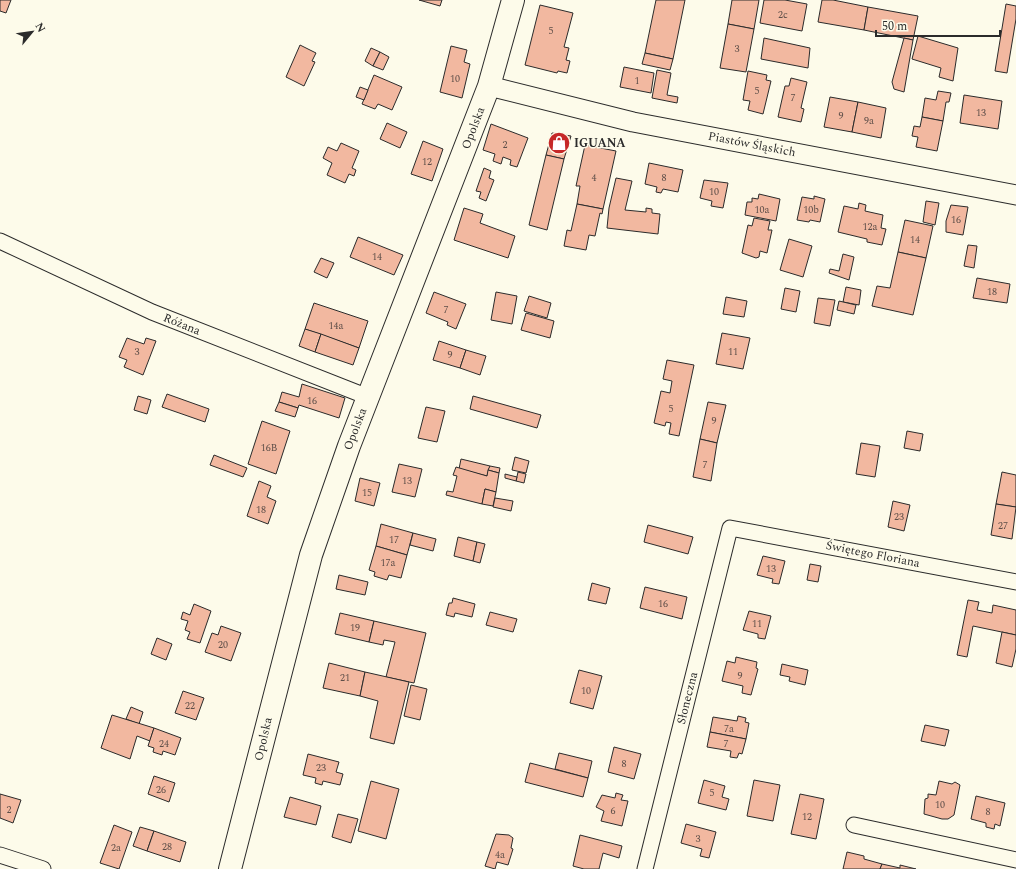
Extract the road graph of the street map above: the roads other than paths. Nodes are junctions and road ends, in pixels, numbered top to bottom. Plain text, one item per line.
1 (513, 0) edge
2 (489, 86) junction
3 (1016, 195) edge
4 (0, 241) edge
5 (368, 397) junction
6 (730, 528) joint
7 (1016, 582) edge
8 (854, 825) dead end
9 (0, 855) edge
10 (1016, 860) edge
11 (43, 869) edge
12 (230, 869) edge
13 (645, 869) edge

1 - 2 main road, Opolska
2 - 3 street, Piastów Śląskich
2 - 5 main road, Opolska
4 - 5 street, Różana
5 - 12 main road, Opolska
6 - 7 street, Świętego Floriana
6 - 13 street, Słoneczna
8 - 10 street
9 - 11 street

